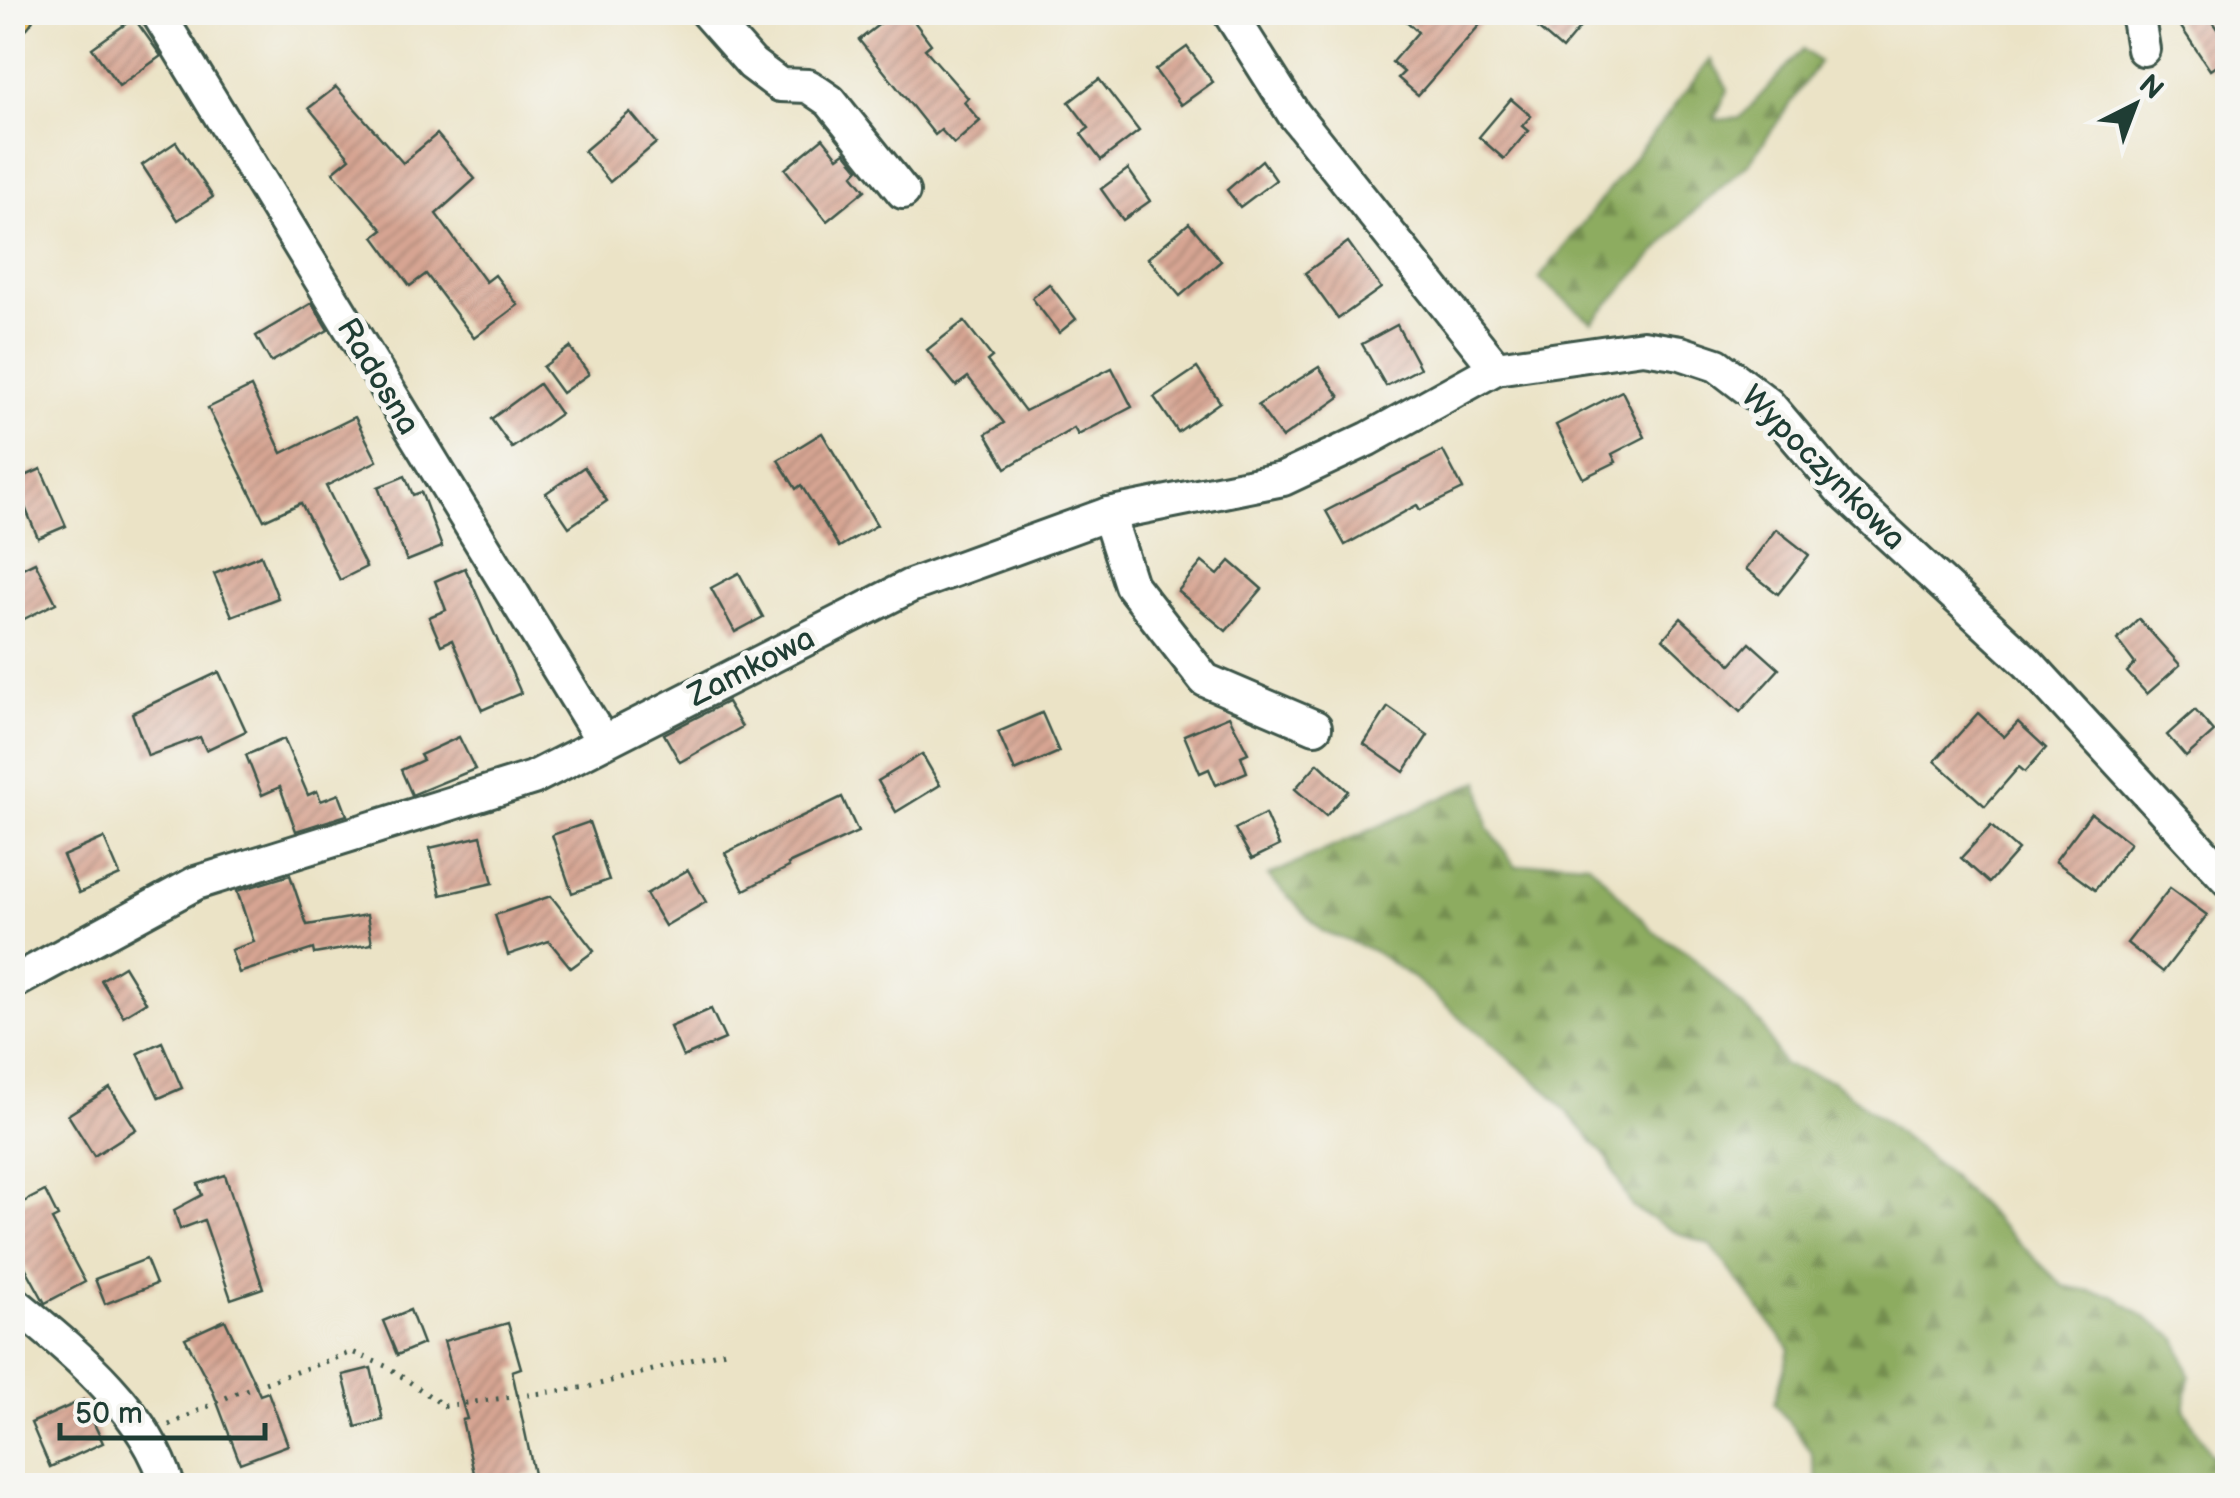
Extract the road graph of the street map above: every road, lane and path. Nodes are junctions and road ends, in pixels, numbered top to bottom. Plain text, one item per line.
1 (157, 12) edge
2 (706, 12) edge
3 (1229, 12) edge
4 (2136, 12) edge
5 (2144, 49) dead end
6 (902, 192) dead end
7 (1496, 368) junction
8 (1108, 514) junction
9 (1316, 727) dead end
10 (602, 740) junction
11 (2228, 880) edge
12 (12, 983) edge
13 (12, 1301) edge
14 (724, 1351) dead end
15 (144, 1437) junction
16 (168, 1486) edge

1 - 10 street, Radosna
2 - 6 street
3 - 7 street
4 - 5 street
7 - 8 street, Zamkowa
7 - 11 street, Wypoczynkowa
8 - 9 street
8 - 10 street, Zamkowa
10 - 12 street, Zamkowa
13 - 15 street
14 - 15 path
15 - 16 street

